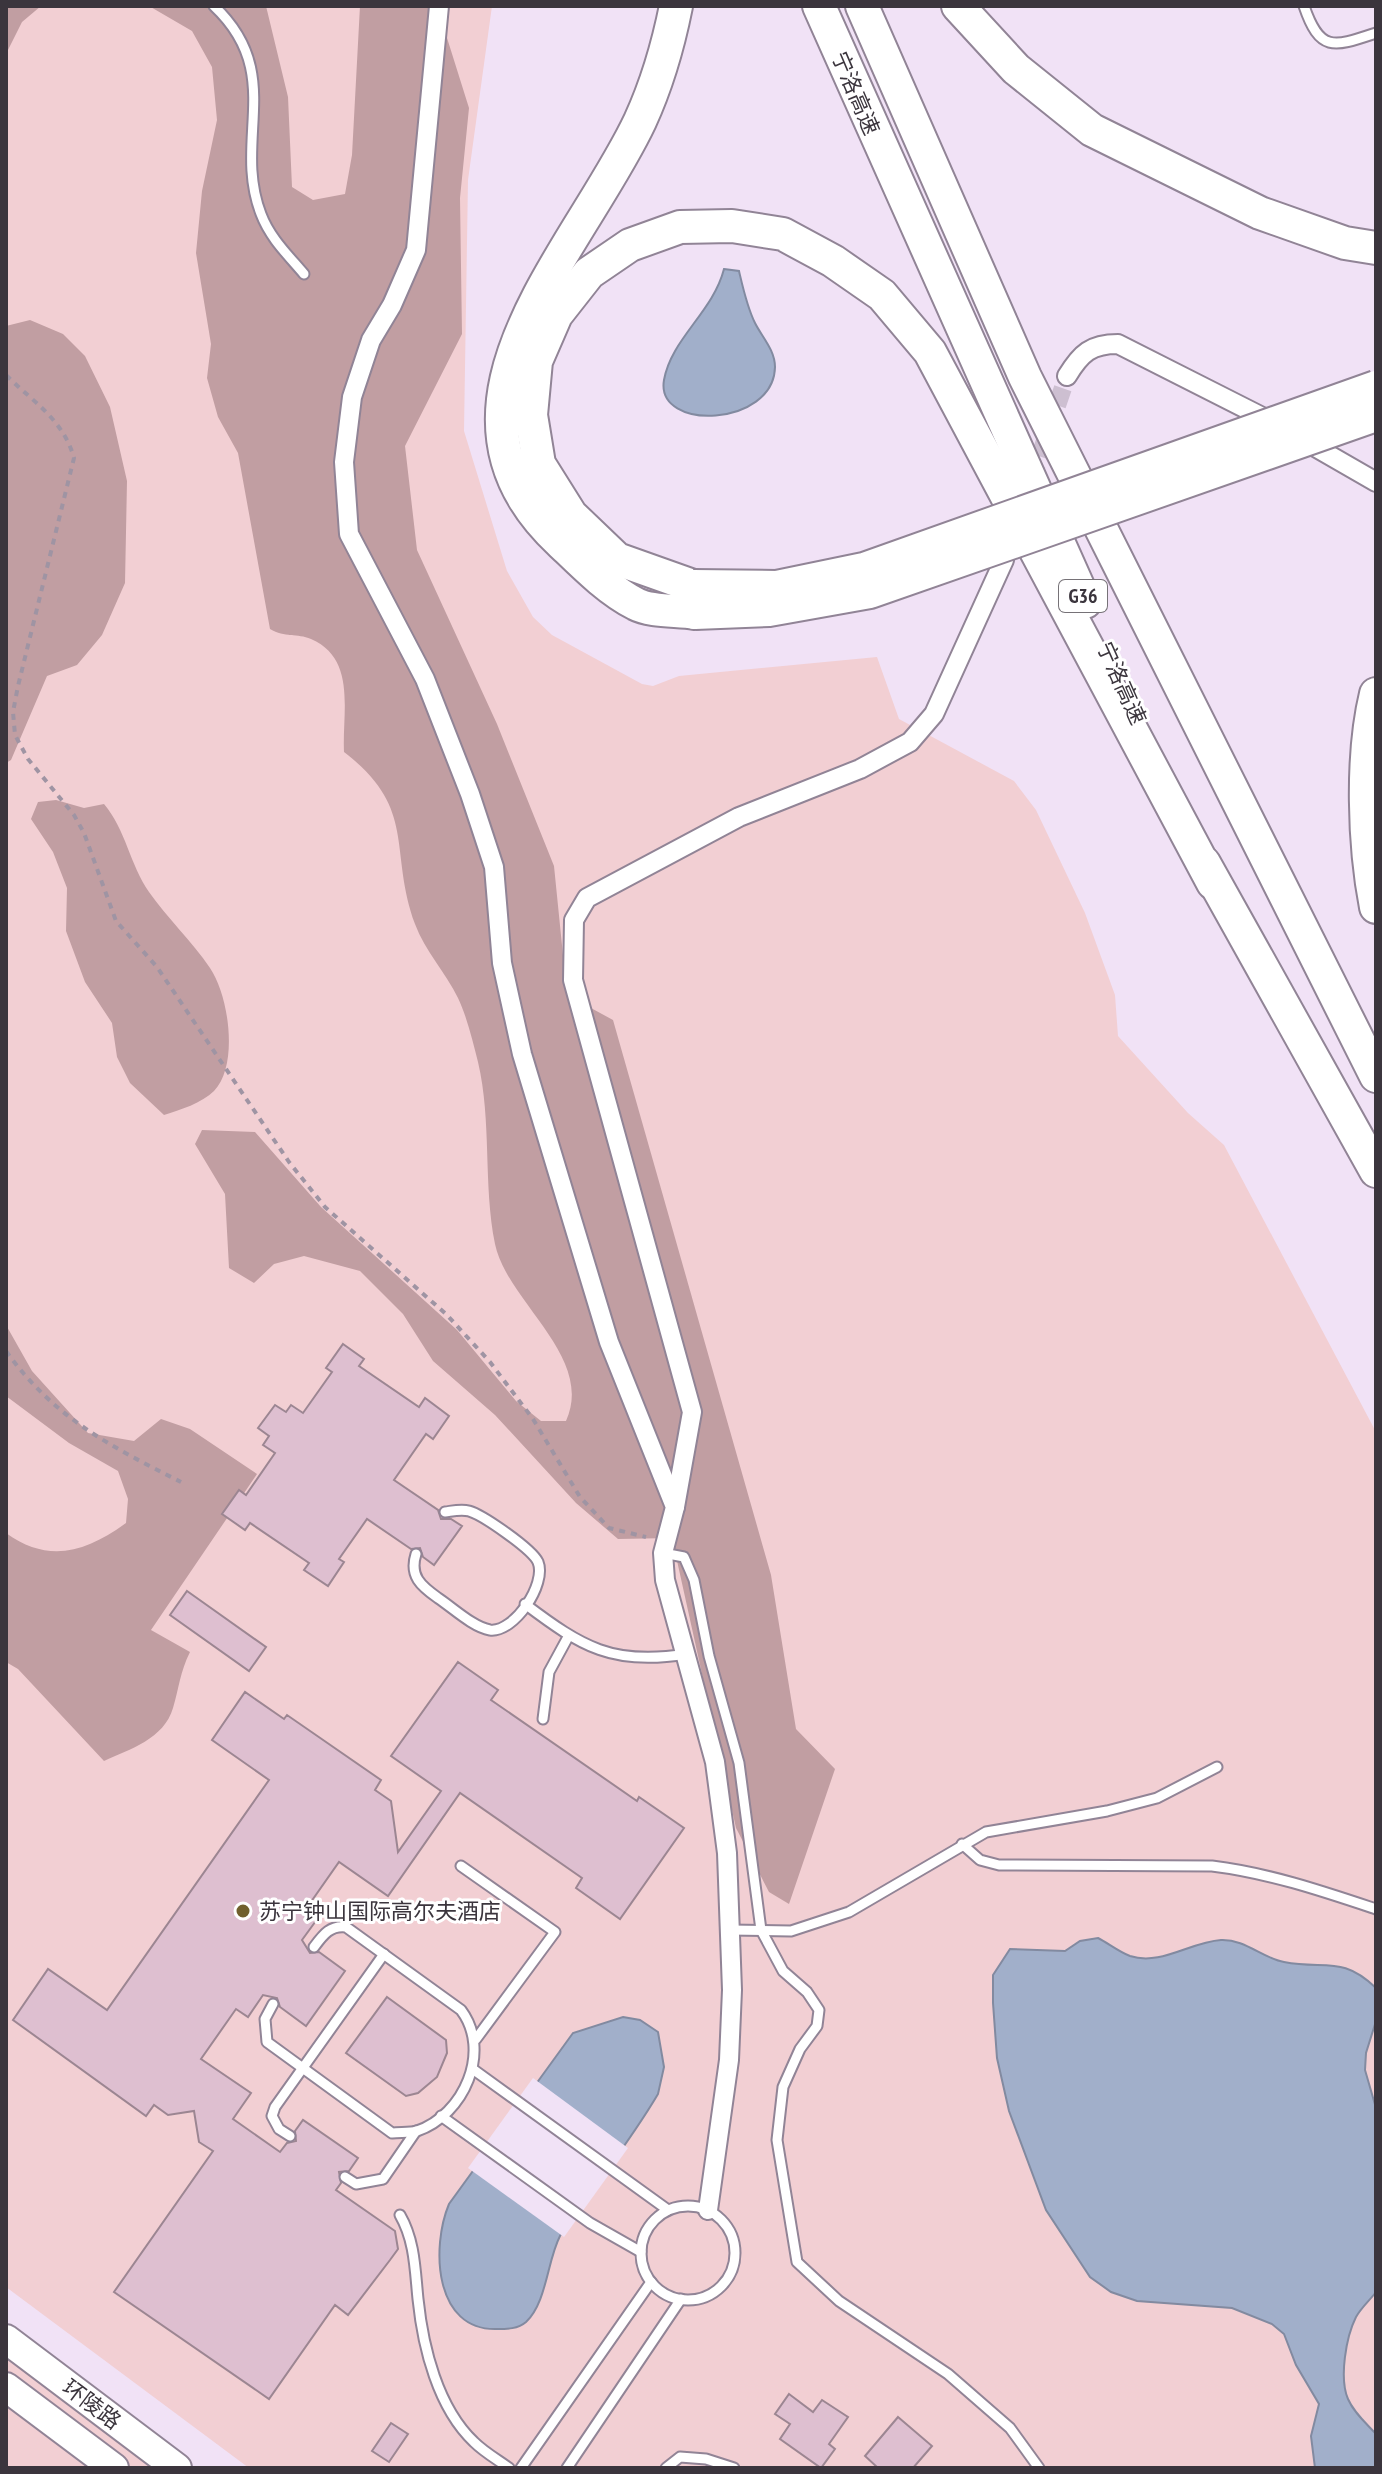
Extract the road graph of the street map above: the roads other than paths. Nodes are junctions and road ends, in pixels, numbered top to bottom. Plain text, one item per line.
1 (214, 6) edge
2 (439, 6) edge
3 (676, 6) edge
4 (819, 6) edge
5 (862, 6) edge
6 (958, 6) edge
7 (1304, 6) edge
8 (1376, 33) edge
9 (1376, 248) edge
10 (304, 274) dead end
11 (1067, 376) tunnel mouth
12 (1376, 387) edge
13 (1376, 415) edge
14 (1376, 482) edge
15 (1004, 560) dead end
16 (694, 599) junction
17 (1376, 694) edge
18 (1213, 883) junction
19 (1376, 907) edge
20 (1376, 1076) edge
21 (1376, 1171) edge
22 (675, 1507) junction
23 (445, 1512) dead end
24 (664, 1546) junction
25 (416, 1554) dead end
26 (525, 1604) junction
27 (568, 1637) junction
28 (686, 1654) junction
29 (543, 1719) dead end
30 (1217, 1767) dead end
31 (962, 1844) junction
32 (461, 1866) dead end
33 (1376, 1909) edge
34 (729, 1930) junction
35 (761, 1930) junction
36 (314, 1947) dead end
37 (384, 1954) junction
38 (273, 2004) dead end
39 (476, 2039) junction
40 (302, 2067) junction
41 (474, 2070) junction
42 (441, 2116) junction
43 (416, 2131) junction
44 (290, 2136) dead end
45 (345, 2177) dead end
46 (668, 2210) junction
47 (708, 2210) junction
48 (400, 2215) dead end
49 (641, 2252) junction
50 (651, 2282) junction
51 (681, 2299) junction
52 (6, 2339) edge
53 (6, 2387) edge
54 (114, 2468) edge
55 (177, 2468) edge
56 (509, 2468) edge
57 (521, 2468) edge
58 (567, 2468) edge
59 (666, 2468) edge
60 (734, 2468) edge
61 (1039, 2468) edge

1 - 10 lane
2 - 22 street
3 - 16 highway
4 - 18 highway, 宁洛高速 / G36
5 - 20 highway, 宁洛高速 / G36
6 - 9 highway
7 - 8 lane
11 - 14 street
12 - 16 highway, bridge
13 - 16 highway, bridge
15 - 22 street
16 - 18 highway
17 - 19 highway
18 - 21 highway, 宁洛高速 / G36
22 - 24 street
23 - 26 lane
24 - 28 street
24 - 35 lane
25 - 26 lane
26 - 27 lane
27 - 28 lane
27 - 29 lane
28 - 34 street
30 - 31 lane
31 - 33 lane
31 - 35 lane
32 - 39 lane
34 - 35 lane
34 - 47 street
35 - 61 lane
36 - 37 lane
37 - 39 lane
37 - 40 lane
38 - 40 lane
39 - 41 lane
40 - 43 lane
40 - 44 lane
41 - 42 lane
41 - 46 lane
42 - 43 lane
42 - 49 lane
43 - 45 lane
46 - 47 lane
46 - 49 lane
47 - 51 lane
48 - 56 lane
49 - 50 lane
50 - 51 lane
50 - 57 lane
51 - 58 lane
52 - 55 main road, 环陵路
53 - 54 main road, 环陵路
59 - 60 lane

